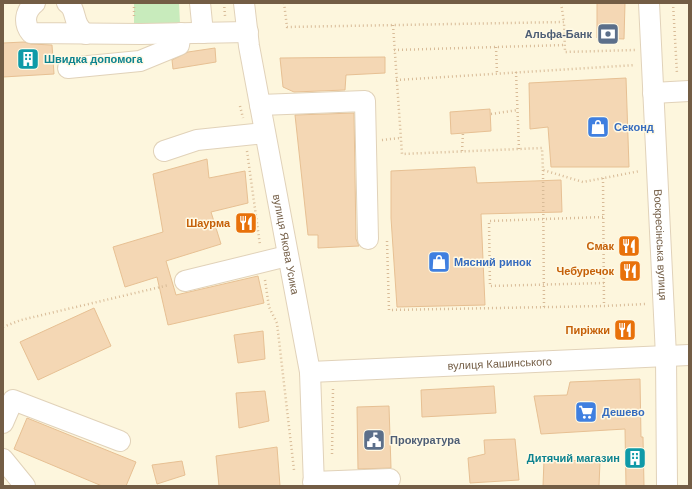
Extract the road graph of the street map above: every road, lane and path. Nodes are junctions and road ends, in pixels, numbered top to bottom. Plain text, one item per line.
1 (35, 3) edge
2 (67, 3) edge
3 (200, 3) edge
4 (244, 3) edge
5 (284, 3) edge
6 (561, 3) edge
7 (649, 3) edge
8 (673, 3) edge
9 (564, 22) junction
10 (393, 25) junction
11 (248, 32) junction
12 (181, 33) junction
13 (203, 33) junction
14 (86, 34) junction
15 (565, 45) junction
16 (496, 47) junction
17 (394, 50) junction
18 (636, 50) dead end
19 (636, 65) dead end
20 (68, 68) dead end
21 (516, 72) junction
22 (497, 73) junction
23 (396, 80) junction
24 (683, 91) edge
25 (653, 92) junction
26 (260, 105) junction
27 (518, 110) junction
28 (491, 114) dead end
29 (265, 133) junction
30 (463, 133) dead end
31 (247, 148) dead end
32 (519, 149) junction
33 (164, 151) dead end
34 (462, 151) junction
35 (543, 170) junction
36 (640, 171) dead end
37 (603, 178) junction
38 (603, 217) junction
39 (544, 219) junction
40 (377, 236) joint
41 (288, 256) junction
42 (262, 262) junction
43 (185, 281) joint
44 (604, 283) junction
45 (543, 285) junction
46 (646, 304) dead end
47 (604, 306) junction
48 (544, 308) junction
49 (3, 327) edge
50 (689, 355) edge
51 (666, 356) junction
52 (310, 372) junction
53 (341, 388) dead end
54 (3, 423) edge
55 (120, 441) dead end
56 (3, 459) edge
57 (390, 479) dead end
58 (314, 482) edge
59 (25, 486) edge
60 (667, 486) edge

1 - 14 street
2 - 14 street
3 - 13 street
4 - 11 street, вулиця Якова Усика
5 - 10 path
6 - 9 path
7 - 25 street, Воскресінська вулиця
8 - 24 path
9 - 10 path
9 - 15 path
10 - 17 path
11 - 13 street
11 - 26 street, вулиця Якова Усика
12 - 13 street
12 - 14 street
12 - 20 street
15 - 16 path
15 - 18 path
16 - 17 path
16 - 22 path
17 - 23 path
19 - 21 path
21 - 22 path
21 - 27 path
22 - 23 path
23 - 34 path
24 - 25 street
25 - 51 street, Воскресінська вулиця
26 - 29 street, вулиця Якова Усика
26 - 40 street
27 - 28 path
27 - 32 path
29 - 33 street
29 - 41 street, вулиця Якова Усика
30 - 34 path
31 - 42 path
32 - 34 path
32 - 35 path
35 - 37 path
35 - 39 path
36 - 37 path
37 - 38 path
38 - 39 path
38 - 44 path
39 - 45 path
39 - 45 path
40 - 48 path
41 - 42 street
41 - 52 street, вулиця Якова Усика
42 - 43 street
42 - 58 path
43 - 49 path
44 - 45 path
44 - 47 path
45 - 48 path
46 - 47 path
47 - 48 path
50 - 51 street, вулиця Кашинського
51 - 52 street, вулиця Кашинського
51 - 60 street, Воскресінська вулиця
52 - 58 street, вулиця Якова Усика
53 - 58 path
54 - 55 street
56 - 59 street
57 - 58 street

